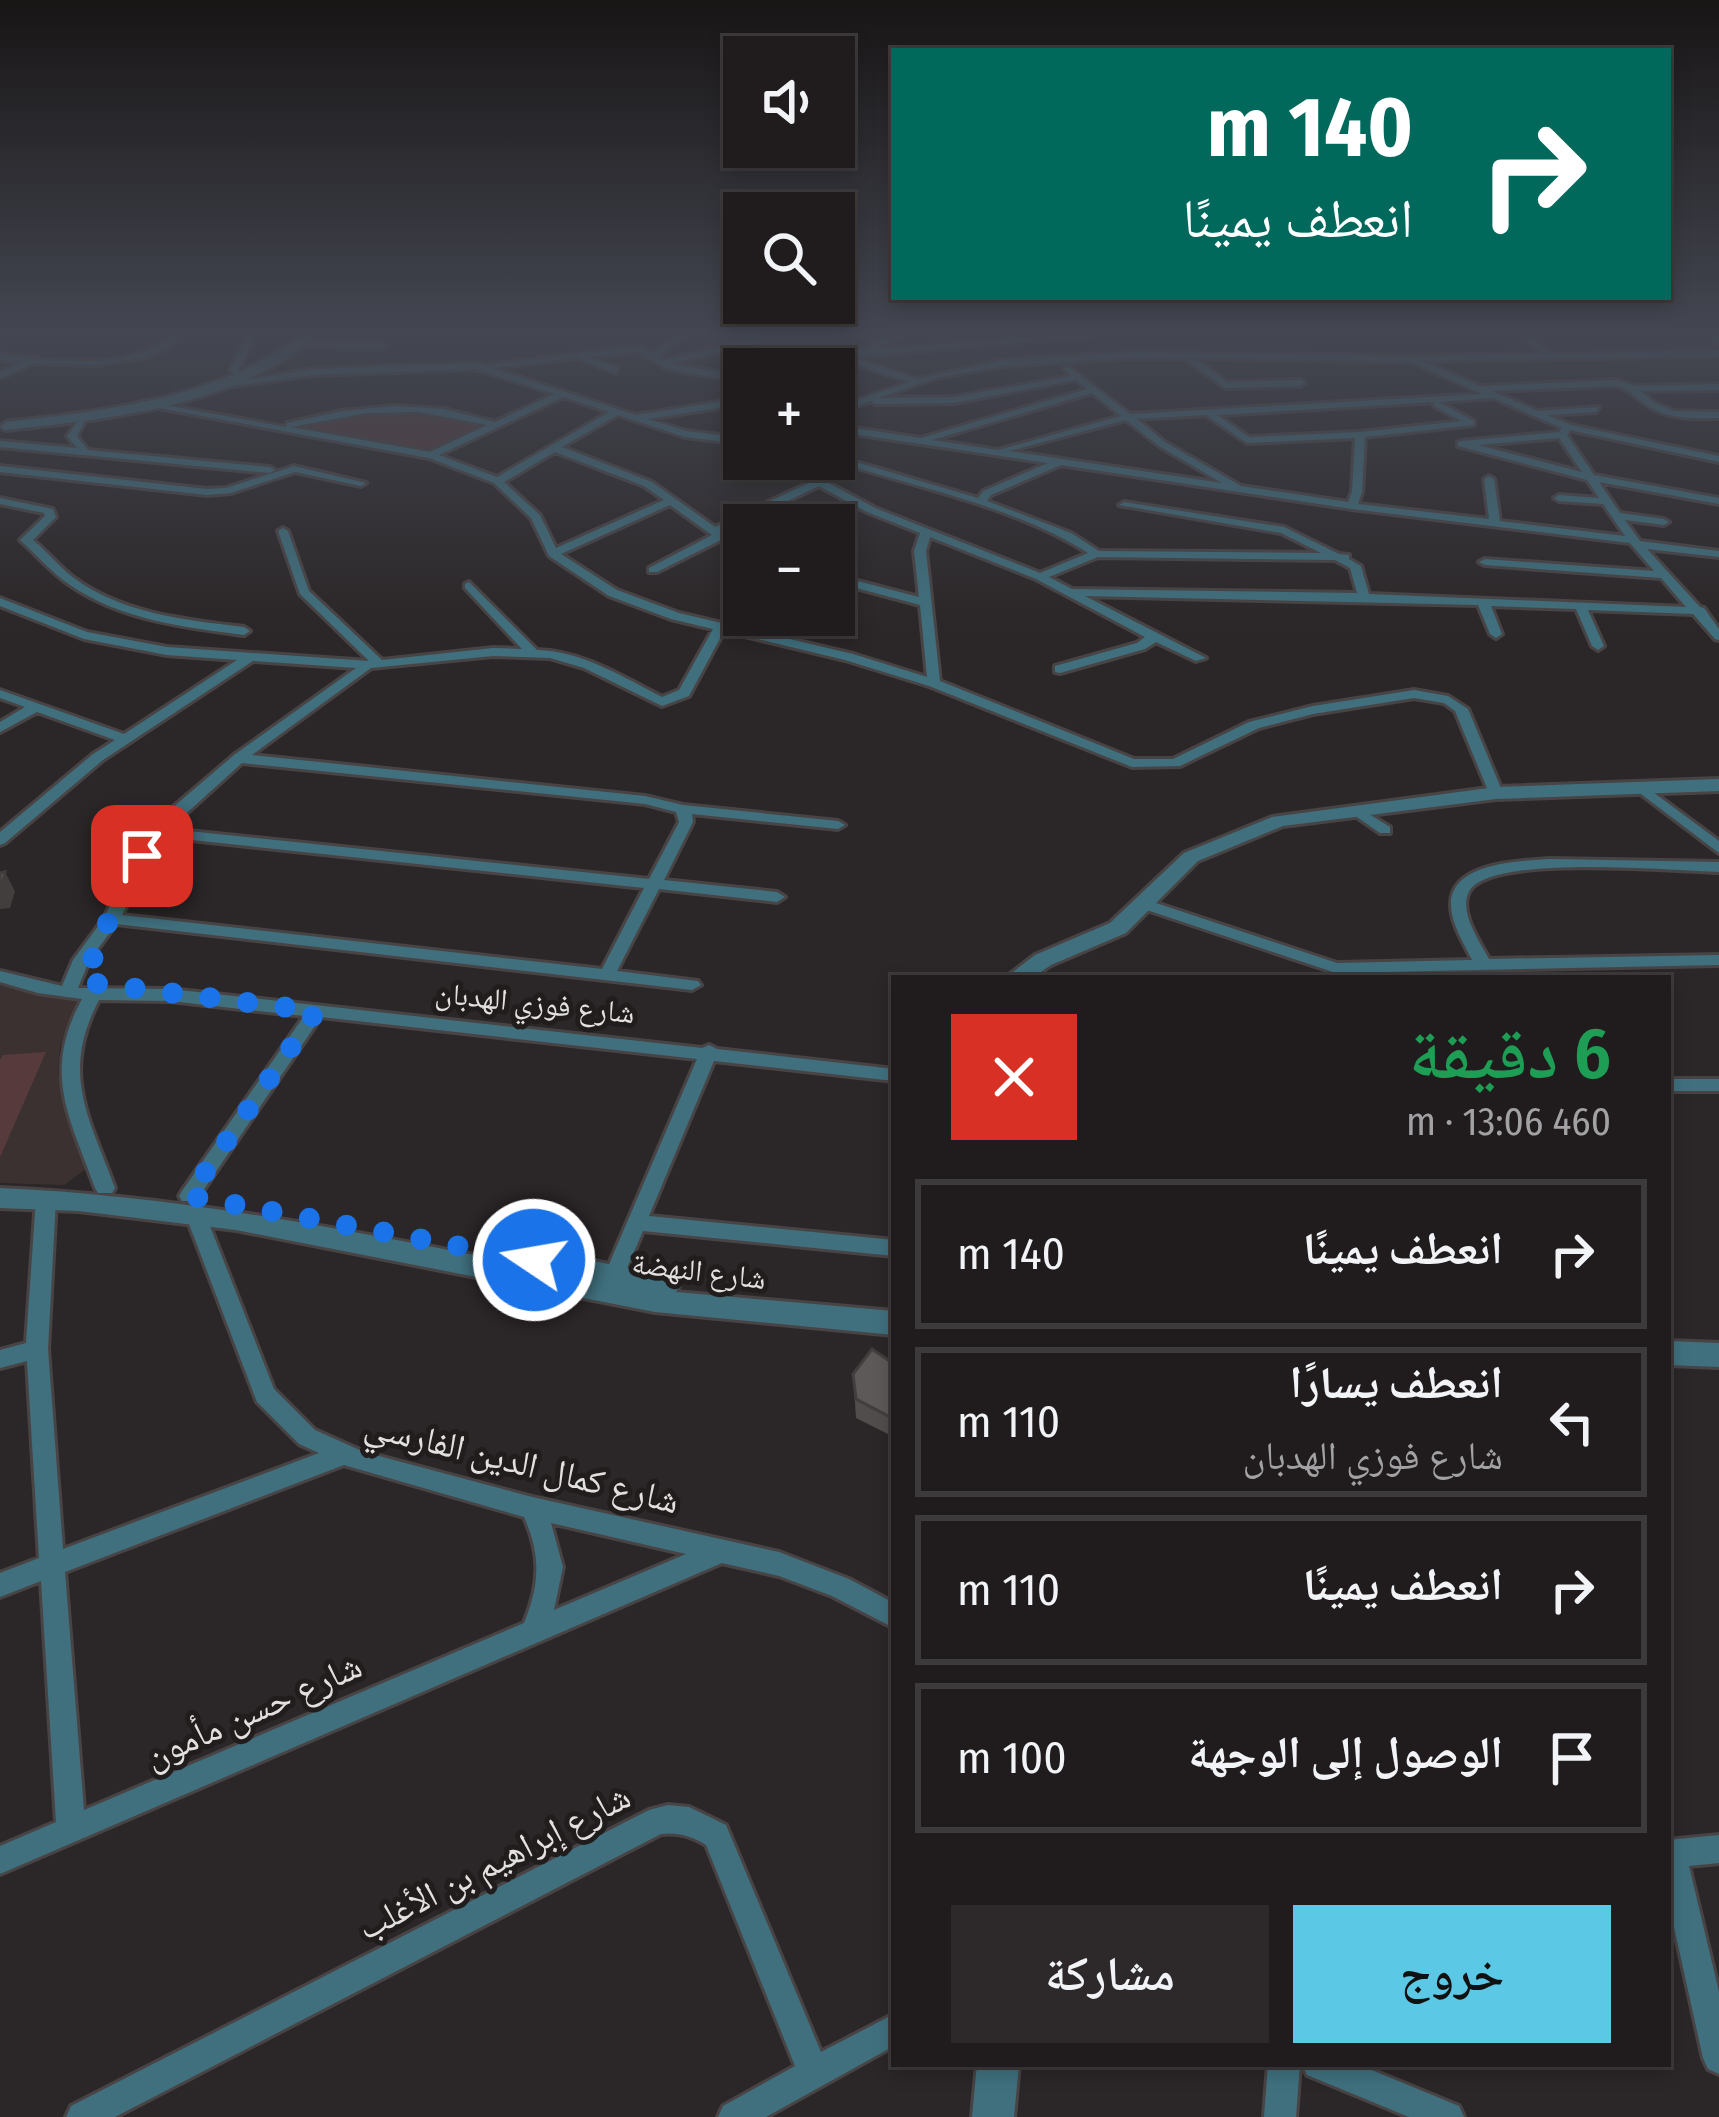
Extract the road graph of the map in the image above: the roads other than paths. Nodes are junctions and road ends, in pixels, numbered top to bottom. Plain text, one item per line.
1 (75, 431) edge
2 (296, 431) edge
3 (483, 431) edge
4 (584, 431) edge
5 (687, 431) edge
6 (953, 431) edge
7 (1074, 431) edge
8 (1145, 431) edge
9 (1234, 431) edge
10 (1399, 431) edge
11 (1565, 431) junction
12 (855, 432) edge
13 (3, 434) edge
14 (1360, 435) junction
15 (723, 440) edge
16 (915, 442) junction
17 (555, 448) junction
18 (992, 452) junction
19 (86, 453) junction
20 (430, 455) junction
21 (1719, 459) edge
22 (1059, 462) junction
23 (0, 469) edge
24 (277, 471) junction
25 (1588, 477) junction
26 (1489, 479) dead end
27 (498, 481) junction
28 (817, 481) junction
29 (361, 483) dead end
30 (1240, 490) junction
31 (1558, 498) dead end
32 (673, 500) junction
33 (0, 501) edge
34 (1603, 501) junction
35 (1719, 501) edge
36 (981, 502) junction
37 (1124, 505) dead end
38 (1352, 506) junction
39 (1615, 516) junction
40 (1664, 521) dead end
41 (1495, 522) junction
42 (283, 531) dead end
43 (717, 534) junction
44 (925, 534) junction
45 (723, 537) edge
46 (1635, 542) junction
47 (553, 554) junction
48 (1097, 554) junction
49 (1719, 554) edge
50 (1345, 557) junction
51 (1485, 562) dead end
52 (652, 570) dead end
53 (1666, 575) junction
54 (1040, 577) junction
55 (855, 584) edge
56 (469, 586) dead end
57 (1074, 592) junction
58 (1364, 596) junction
59 (0, 602) edge
60 (1483, 602) junction
61 (927, 603) junction
62 (1581, 608) junction
63 (1700, 611) junction
64 (720, 628) junction
65 (244, 631) dead end
66 (1496, 634) dead end
67 (1151, 635) junction
68 (1719, 636) edge
69 (1598, 646) dead end
70 (532, 652) junction
71 (250, 657) junction
72 (1200, 658) dead end
73 (373, 664) junction
74 (1060, 669) dead end
75 (934, 683) junction
76 (0, 694) edge
77 (35, 707) junction
78 (0, 728) edge
79 (124, 738) junction
80 (238, 758) junction
81 (1719, 785) edge
82 (1642, 788) junction
83 (1496, 793) junction
84 (683, 809) junction
85 (1356, 810) junction
86 (838, 825) dead end
87 (1385, 830) dead end
88 (158, 832) junction
89 (0, 840) edge
90 (1719, 848) edge
91 (1719, 867) edge
92 (652, 884) junction
93 (777, 896) dead end
94 (1144, 904) junction
95 (112, 920) junction
96 (99, 940) junction
97 (81, 960) junction
98 (1719, 960) edge
99 (1482, 963) junction
100 (1410, 974) edge
101 (1020, 975) edge
102 (47, 976) junction
103 (607, 976) junction
104 (692, 985) dead end
105 (80, 987) junction
106 (316, 1011) junction
107 (709, 1052) junction
108 (891, 1075) edge
109 (1719, 1084) edge
110 (1671, 1085) edge
111 (0, 1187) edge
112 (105, 1188) junction
113 (0, 1198) edge
114 (46, 1199) junction
115 (192, 1203) junction
116 (640, 1223) junction
117 (891, 1248) edge
118 (614, 1276) junction
119 (891, 1309) edge
120 (891, 1323) edge
121 (37, 1349) junction
122 (1671, 1353) edge
123 (0, 1359) edge
124 (1717, 1361) edge
125 (342, 1455) junction
126 (532, 1508) junction
127 (724, 1550) junction
128 (51, 1566) junction
129 (0, 1585) edge
130 (891, 1614) edge
131 (535, 1627) junction
132 (71, 1829) junction
133 (1719, 1850) edge
134 (1671, 1854) edge
135 (1671, 1858) edge
136 (0, 1860) edge
137 (891, 2031) edge
138 (1719, 2058) edge
139 (998, 2067) edge
140 (1284, 2067) edge
141 (1325, 2067) edge
142 (814, 2071) junction
143 (129, 2107) edge
144 (82, 2117) edge
145 (734, 2117) edge
146 (993, 2117) edge
147 (1280, 2117) edge
148 (1448, 2117) edge

1 - 19 street
2 - 20 street
3 - 20 street
4 - 17 street
5 - 15 street
6 - 16 street
7 - 18 street
8 - 30 street
9 - 14 street
10 - 14 street
11 - 21 street
11 - 25 street
11 - 25 street
12 - 16 street
13 - 19 street
14 - 38 street
16 - 18 street
17 - 27 street
17 - 32 street
18 - 22 street
19 - 24 street
20 - 27 street
22 - 30 street
22 - 36 street
23 - 24 street
24 - 29 street
25 - 34 street
25 - 35 street
26 - 41 street
27 - 47 street
28 - 36 street
28 - 43 street
28 - 44 street
30 - 38 street
31 - 34 street
32 - 43 street
32 - 47 street
33 - 65 street
34 - 39 street
36 - 48 street
37 - 50 street
38 - 41 street
39 - 40 street
39 - 46 street
41 - 46 street
42 - 73 street
43 - 45 street
43 - 52 street
44 - 54 street
44 - 61 street
46 - 49 street
46 - 53 street
47 - 64 street
48 - 50 street
48 - 54 street
50 - 58 street
51 - 53 street
53 - 63 street
54 - 57 street
55 - 61 street
56 - 70 street
57 - 58 street
57 - 67 street
58 - 60 street
59 - 71 street
60 - 62 street
60 - 66 street
61 - 75 street
62 - 63 street
62 - 69 street
63 - 68 street
64 - 70 street
64 - 75 street
67 - 72 street
67 - 74 street
70 - 73 street
71 - 73 street
71 - 79 street
73 - 80 street
75 - 83 street
76 - 77 street
77 - 78 street
77 - 79 street
79 - 89 street
80 - 84 street
80 - 88 street
81 - 82 street
82 - 83 street
82 - 90 street
83 - 85 street
84 - 86 street
84 - 92 street
85 - 87 street
85 - 94 street
88 - 92 street
88 - 95 street
91 - 99 street
92 - 93 street
92 - 103 street
94 - 100 street
94 - 101 street
95 - 96 street
95 - 103 street
96 - 97 street
96 - 105 street
97 - 102 street
97 - 105 street
98 - 99 street
99 - 100 street
102 - 105 street, شارع فوزي الهدبان
102 - 105 street, شارع فوزي الهدبان
103 - 104 street
105 - 106 street, شارع فوزي الهدبان
105 - 112 street
106 - 107 street, شارع فوزي الهدبان
106 - 115 street
107 - 108 street, شارع فوزي الهدبان
107 - 116 street
109 - 110 street
111 - 112 street, شارع النهضة
112 - 115 street, شارع النهضة
113 - 114 street, شارع النهضة
114 - 115 street, شارع النهضة
114 - 121 street
115 - 118 street, شارع النهضة
115 - 120 street, شارع النهضة
115 - 125 street, شارع كمال الدين الفارسي
116 - 117 street
116 - 118 street
118 - 119 street, شارع النهضة
121 - 123 street
121 - 128 street
122 - 124 street
125 - 126 street, شارع كمال الدين الفارسي
125 - 128 street
126 - 127 street, شارع كمال الدين الفارسي
126 - 131 street
127 - 130 street, شارع كمال الدين الفارسي
127 - 131 street, شارع حسن مأمون
128 - 129 street
128 - 132 street
131 - 132 street, شارع حسن مأمون
132 - 136 street, شارع حسن مأمون
133 - 134 street
135 - 138 street
137 - 142 street
139 - 146 street
140 - 147 street
141 - 148 street
142 - 143 street, شارع إبراهيم بن الأغلب
142 - 145 street
143 - 144 street, شارع إبراهيم بن الأغلب

